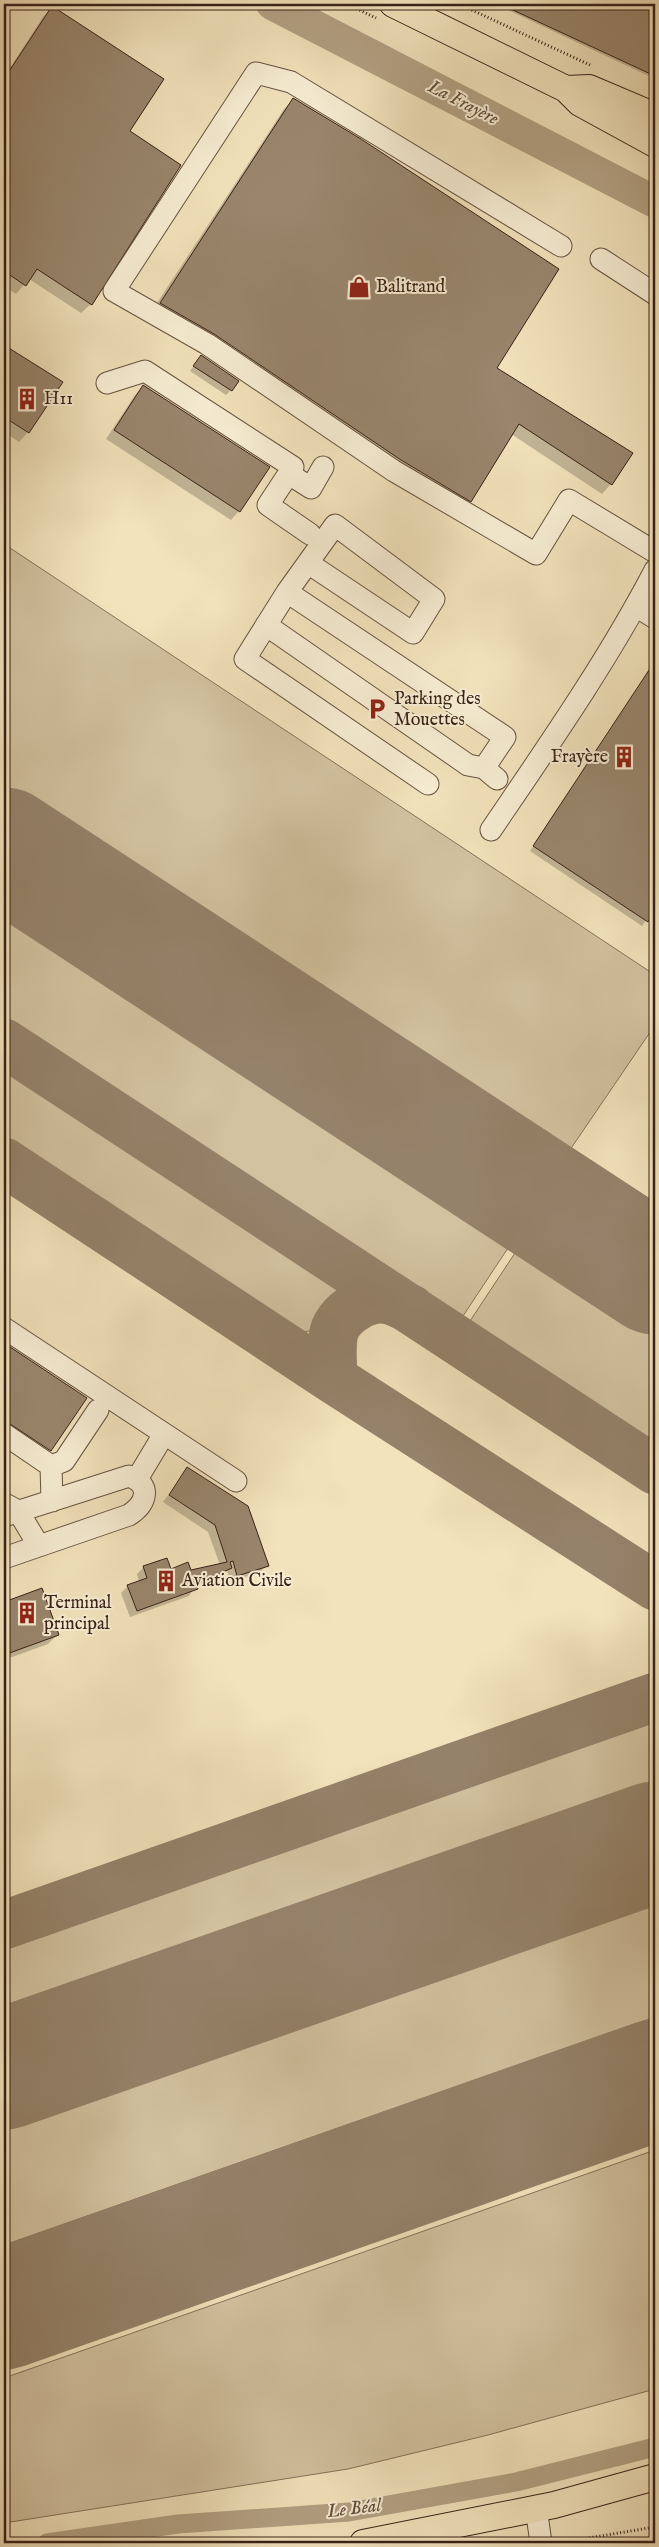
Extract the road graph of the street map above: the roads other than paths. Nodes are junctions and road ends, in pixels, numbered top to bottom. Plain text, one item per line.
1 (393, 4) edge
2 (566, 89) junction
3 (655, 116) edge
4 (655, 144) edge
5 (561, 246) dead end
6 (601, 259) dead end
7 (655, 294) edge
8 (107, 383) dead end
9 (323, 467) dead end
10 (289, 474) junction
11 (310, 534) dead end
12 (655, 552) edge
13 (308, 563) junction
14 (655, 570) edge
15 (287, 592) junction
16 (636, 606) junction
17 (655, 618) edge
18 (266, 626) junction
19 (492, 775) junction
20 (428, 784) dead end
21 (516, 792) junction
22 (491, 830) dead end
23 (4, 1328) edge
24 (98, 1410) dead end
25 (4, 1434) edge
26 (164, 1434) junction
27 (51, 1466) junction
28 (137, 1479) junction
29 (236, 1481) dead end
30 (52, 1501) junction
31 (8, 1510) edge
32 (38, 1546) junction
33 (4, 1558) edge
34 (655, 2477) edge
35 (536, 2508) junction
36 (363, 2543) edge
37 (541, 2543) edge

1 - 2 main road
2 - 3 main road
2 - 4 main road
5 - 12 street
6 - 7 street
8 - 10 street
9 - 10 street
10 - 11 street
13 - 13 street
13 - 15 street
14 - 16 street
15 - 18 street
15 - 19 street
16 - 17 street
16 - 21 street
18 - 19 street
18 - 20 street
19 - 21 street
21 - 22 street
23 - 26 street
24 - 27 street
25 - 27 street
26 - 28 street
26 - 29 street
27 - 30 street
28 - 30 street
28 - 32 street
30 - 31 street
31 - 32 street
32 - 33 street
34 - 35 main road
35 - 36 main road
35 - 37 street

